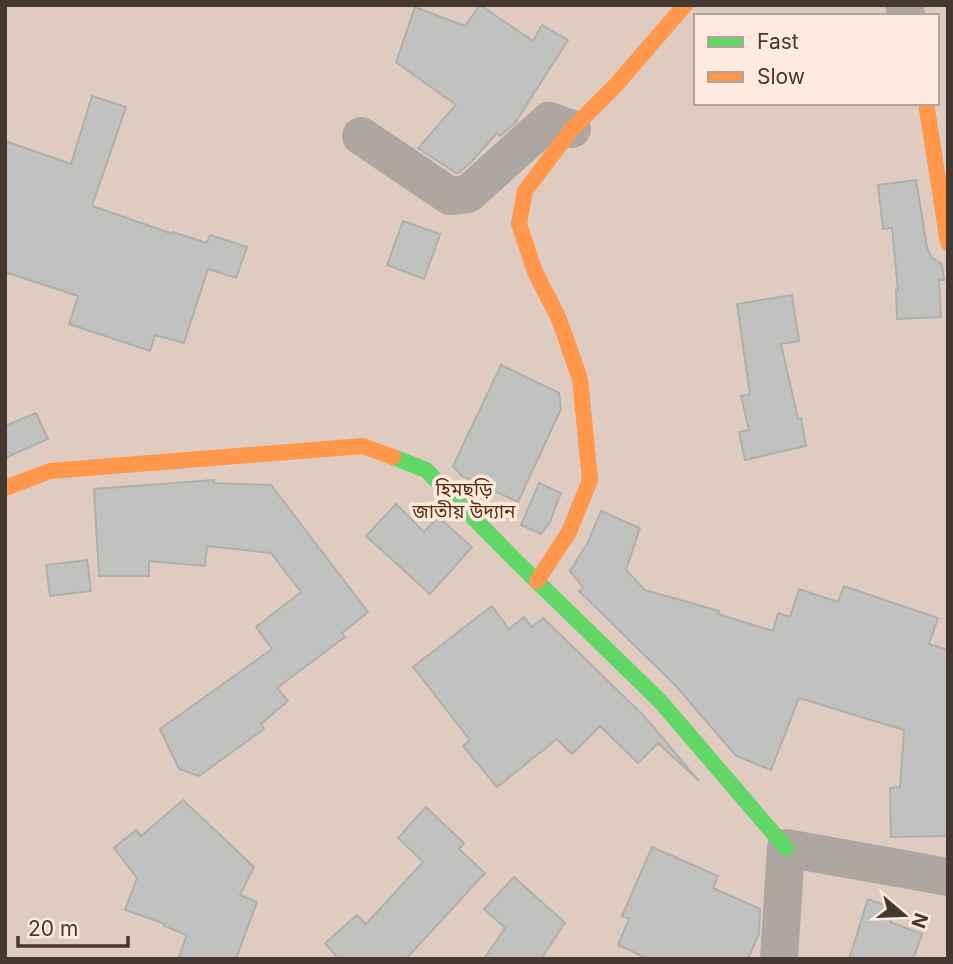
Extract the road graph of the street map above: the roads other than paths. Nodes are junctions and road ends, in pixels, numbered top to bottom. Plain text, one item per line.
1 (685, 5) edge
2 (926, 105) edge
3 (572, 128) junction
4 (361, 136) dead end
5 (948, 243) edge
6 (5, 488) edge
7 (537, 581) junction
8 (786, 848) junction
9 (948, 877) edge
10 (779, 959) edge

1 - 3 street
2 - 5 street
3 - 4 street
3 - 7 street
6 - 7 street
7 - 8 street
8 - 9 street
8 - 10 street

